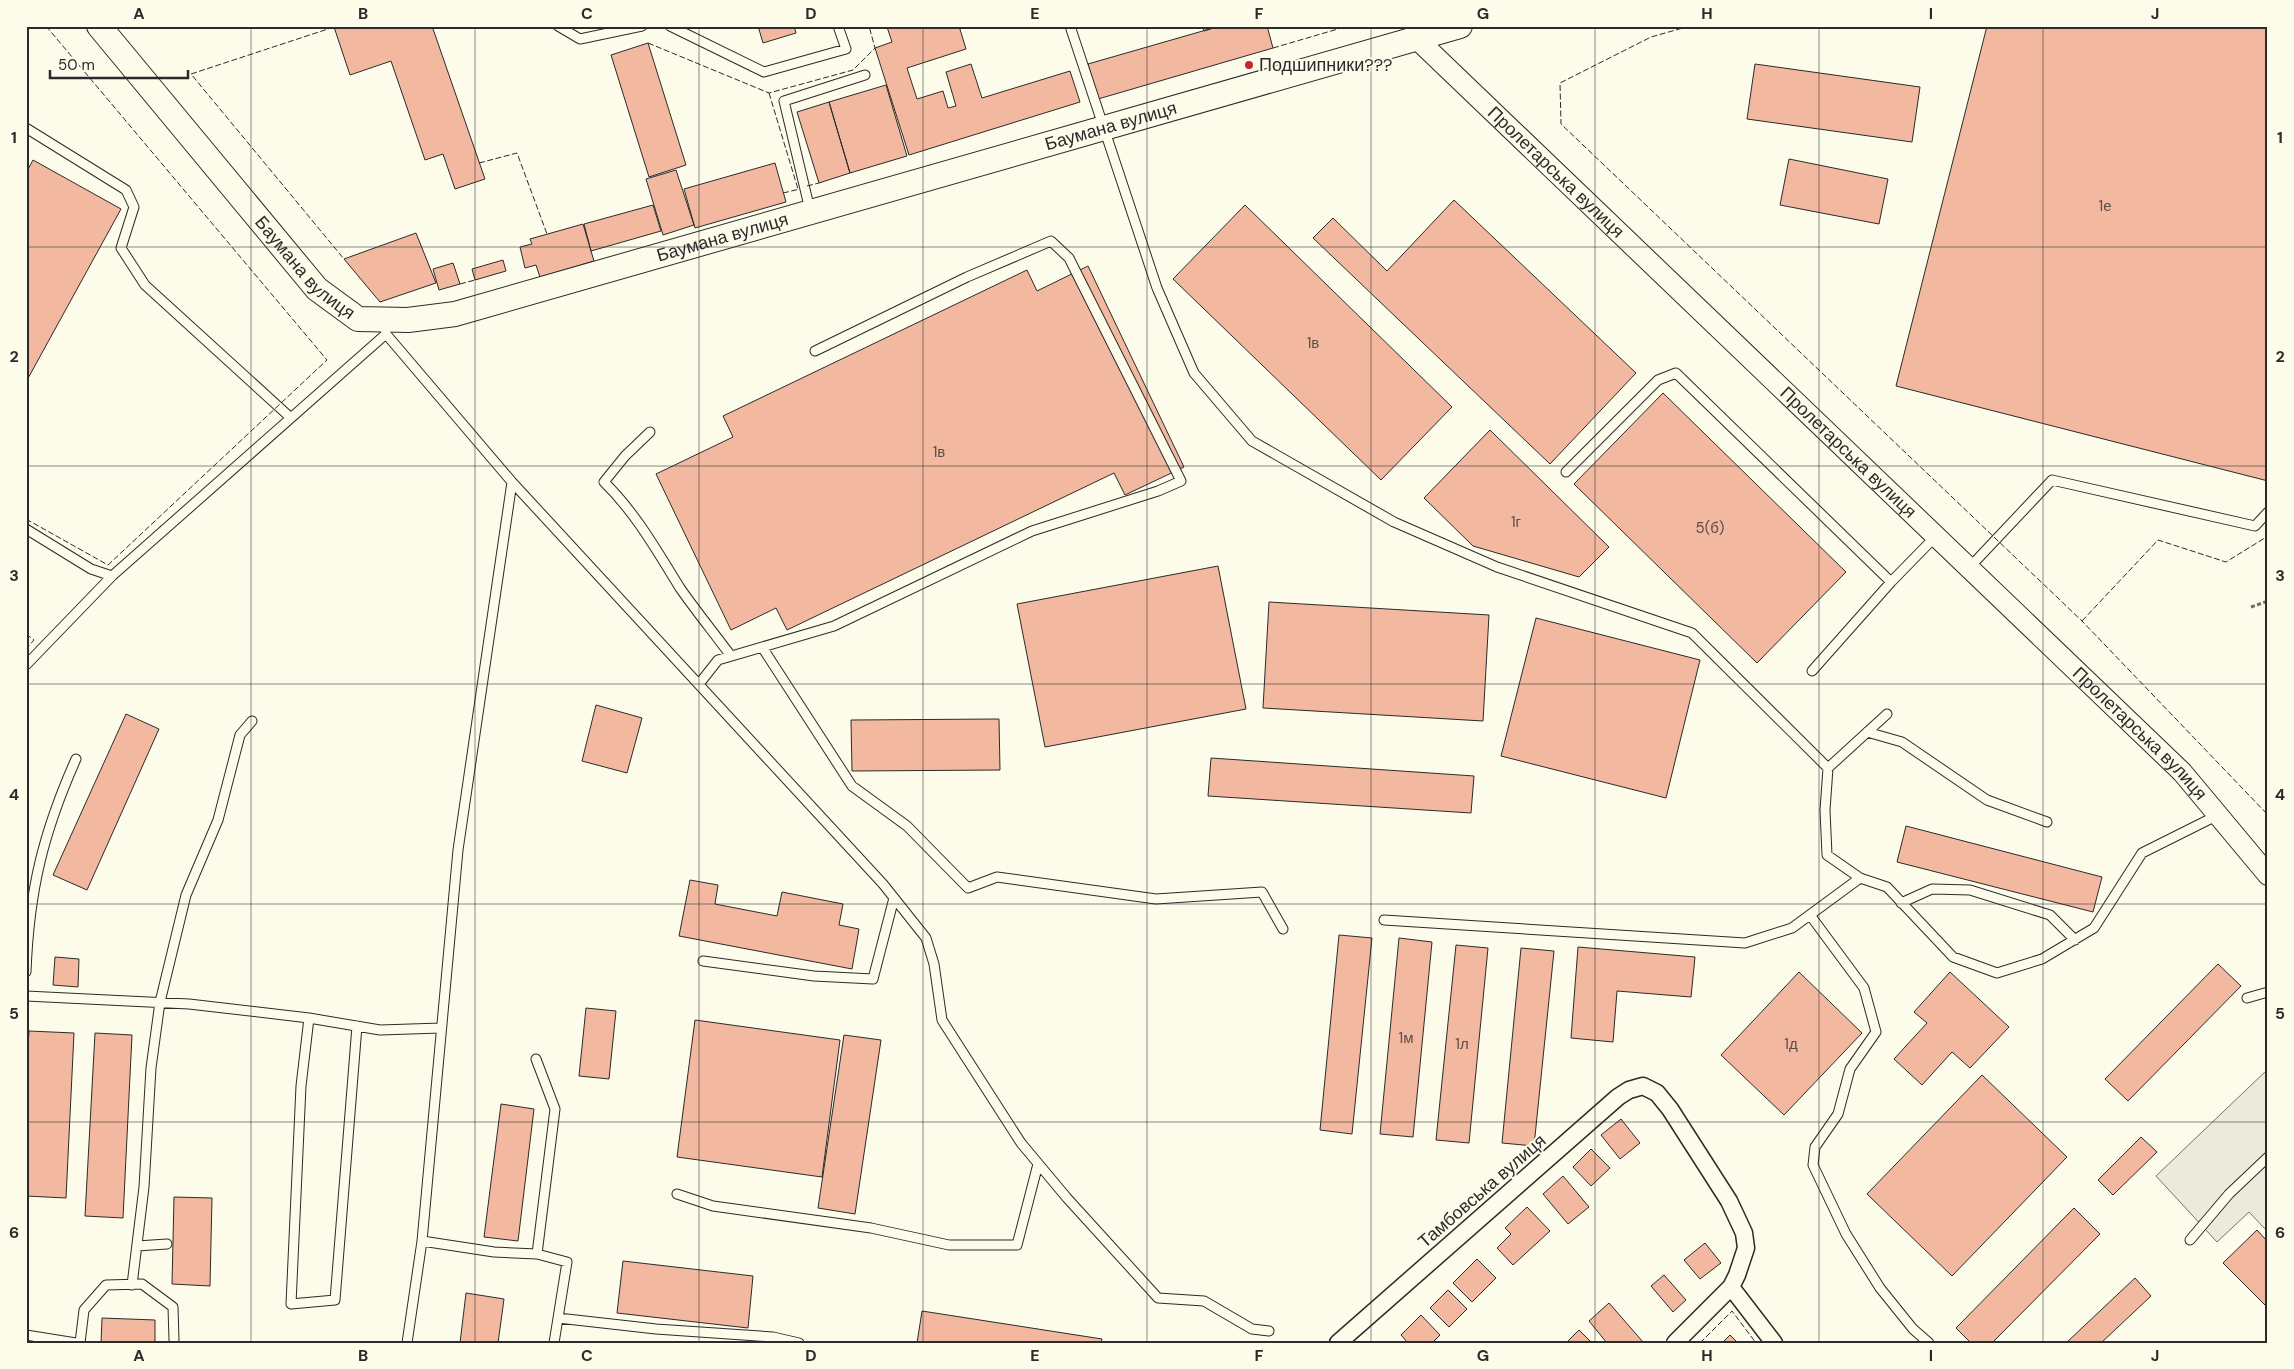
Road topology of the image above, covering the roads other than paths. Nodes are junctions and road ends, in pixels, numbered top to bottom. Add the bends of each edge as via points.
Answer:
1 (99, 26) edge
2 (558, 26) edge
3 (642, 26) edge
4 (670, 26) edge
5 (838, 26) edge
6 (1070, 26) edge
7 (1460, 26) edge
8 (1418, 40) junction
9 (866, 74) dead end
10 (26, 128) edge
11 (1104, 129) junction
12 (810, 213) junction
13 (385, 327) junction
14 (815, 351) dead end
15 (291, 418) junction
16 (650, 432) dead end
17 (1566, 472) dead end
18 (512, 482) junction
19 (2268, 512) edge
20 (26, 530) edge
21 (1936, 536) junction
22 (1969, 568) junction
23 (112, 576) junction
24 (1891, 582) junction
25 (762, 647) junction
26 (731, 656) junction
27 (26, 665) edge
28 (1812, 671) dead end
29 (699, 684) junction
30 (1886, 714) dead end
31 (252, 721) dead end
32 (1867, 732) junction
33 (76, 759) dead end
34 (1828, 768) junction
35 (2218, 815) junction
36 (2047, 822) dead end
37 (2268, 875) edge
38 (1860, 878) junction
39 (894, 898) junction
40 (1901, 903) junction
41 (1810, 915) junction
42 (1384, 920) dead end
43 (1284, 929) dead end
44 (2075, 940) junction
45 (703, 962) dead end
46 (26, 972) edge
47 (2268, 992) edge
48 (26, 996) edge
49 (2247, 998) dead end
50 (160, 1002) junction
51 (309, 1018) junction
52 (357, 1026) junction
53 (442, 1028) junction
54 (536, 1059) dead end
55 (2268, 1157) edge
56 (1038, 1164) junction
57 (677, 1194) dead end
58 (2190, 1240) dead end
59 (422, 1241) junction
60 (167, 1244) dead end
61 (137, 1246) junction
62 (537, 1254) junction
63 (132, 1284) junction
64 (1731, 1287) junction
65 (558, 1318) junction
66 (1269, 1331) dead end
67 (26, 1335) edge
68 (174, 1340) dead end
69 (78, 1343) edge
70 (407, 1343) edge
71 (554, 1343) edge
72 (799, 1343) edge
73 (1338, 1343) edge
74 (1675, 1343) edge
75 (1774, 1343) edge
76 (1929, 1343) edge

1 - 13 main road, Баумана вулиця via 317,289 358,319
2 - 3 lane via 580,39
4 - 5 lane via 764,72 846,49
6 - 11 lane
7 - 8 main road, Баумана вулиця
8 - 11 main road, Баумана вулиця
8 - 21 street, Пролетарська вулиця
9 - 12 lane via 784,101
10 - 15 lane via 126,190 134,207 121,248 145,285
11 - 12 main road, Баумана вулиця
11 - 34 lane via 1158,288 1194,373 1252,441 1394,522 1497,567 1692,633
12 - 13 main road, Баумана вулиця via 455,314 408,320
13 - 15 lane
13 - 18 lane
14 - 25 lane via 967,277 1051,241 1069,258 1181,481 1032,530 834,626
15 - 23 lane
16 - 26 lane via 604,482 650,538 681,589
17 - 24 lane via 1658,380 1676,373
18 - 29 lane
18 - 53 lane via 458,850
19 - 22 lane via 2254,526 2052,480
20 - 23 lane via 91,569
21 - 22 street, Пролетарська вулиця
21 - 24 lane
22 - 35 street, Пролетарська вулиця via 2182,772
23 - 27 lane
24 - 28 lane
25 - 26 lane
25 - 43 lane via 852,786 907,826 968,888 997,876 1156,899 1262,892
26 - 29 lane via 718,660
29 - 39 lane
30 - 32 lane
31 - 50 lane via 240,735 218,820 186,896
32 - 34 lane
32 - 36 lane via 1902,742 1987,800
33 - 46 lane via 56,803 39,862 30,902
34 - 38 lane via 1825,810 1827,855
35 - 37 street, Пролетарська вулиця
35 - 44 lane via 2142,854 2094,928
38 - 40 lane via 1886,887
38 - 41 lane
39 - 45 lane via 873,979 814,976
39 - 56 lane via 926,938 934,964 942,1020
40 - 44 lane via 1932,889 1970,890 2050,915
40 - 44 lane via 1953,957 1997,973 2042,959
41 - 42 lane via 1792,928 1745,943
41 - 76 lane via 1864,988 1876,1032 1850,1068 1838,1114 1814,1147 1813,1165 1846,1234 1880,1288 1913,1329
47 - 49 lane
48 - 50 lane
50 - 51 lane
50 - 61 lane via 151,1068
51 - 52 lane
51 - 52 lane via 301,1086 291,1304 335,1300
52 - 53 lane via 380,1030
53 - 59 lane
54 - 62 lane via 555,1109
55 - 58 lane via 2229,1194
56 - 57 lane via 1017,1244 949,1245 872,1228 713,1206
56 - 66 lane via 1158,1298 1204,1301 1252,1329
59 - 62 lane via 494,1252
59 - 70 lane
60 - 61 lane
61 - 63 lane
62 - 65 lane via 568,1262
63 - 68 lane via 142,1284 173,1307
63 - 69 lane via 106,1285 84,1310
64 - 73 street, Тамбовська вулиця via 1746,1248 1744,1233 1729,1201 1670,1108 1657,1093 1643,1086 1618,1097
64 - 74 street
64 - 75 street
65 - 71 lane
65 - 72 lane via 772,1337
67 - 69 lane

